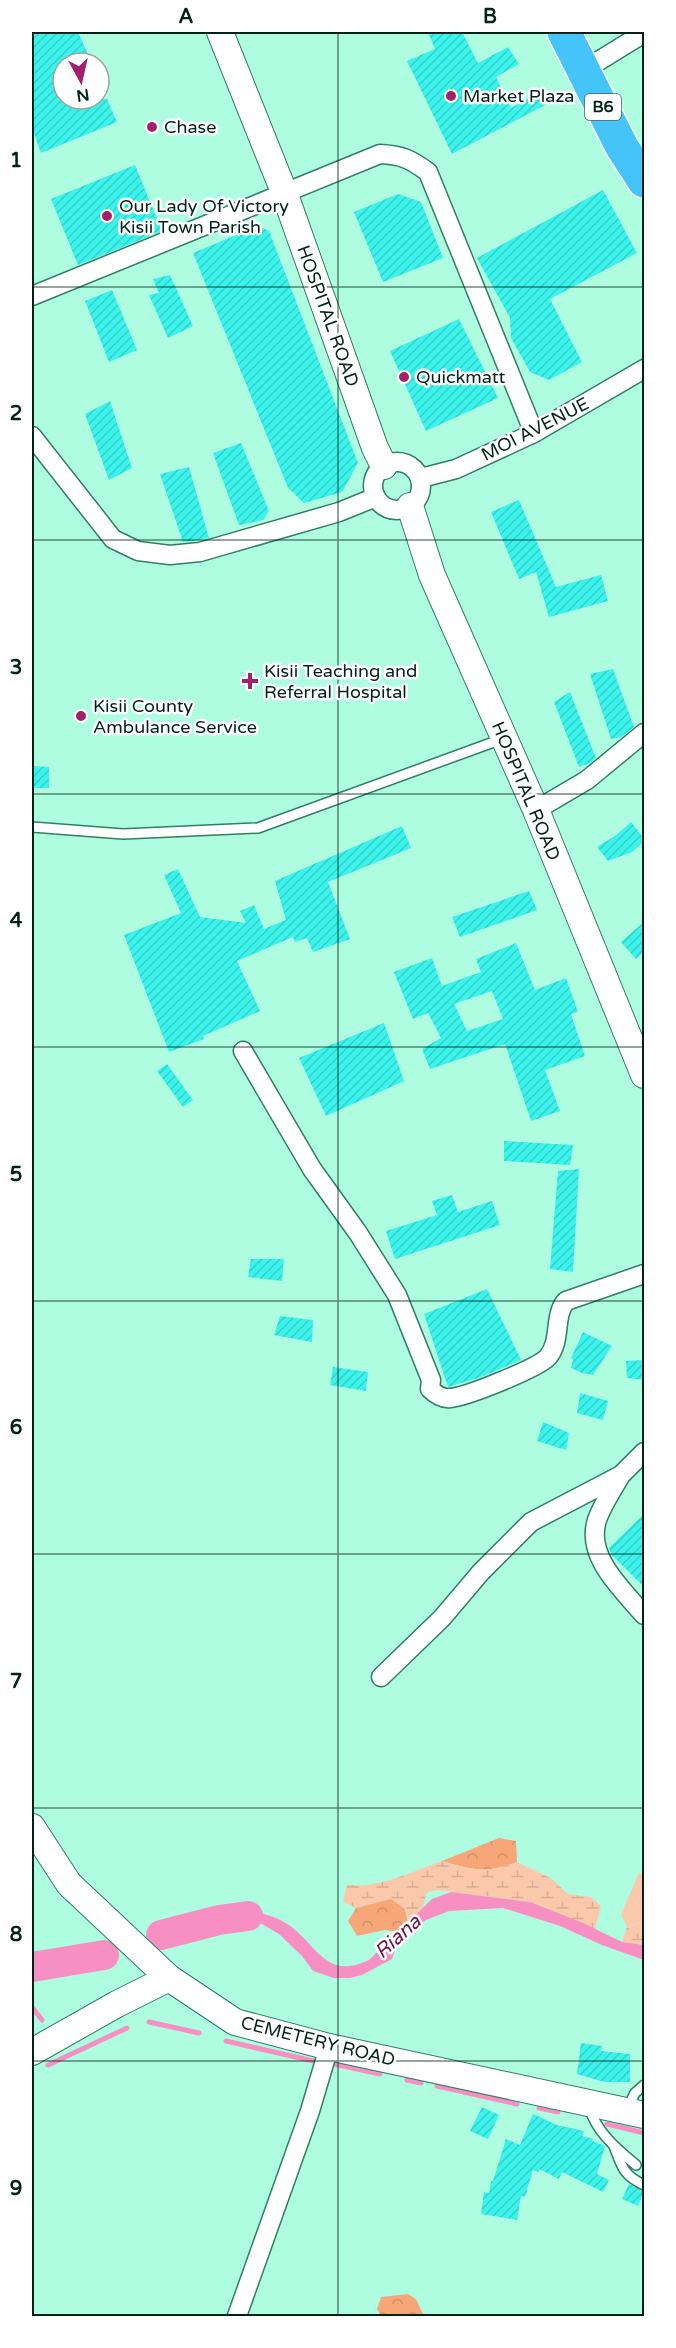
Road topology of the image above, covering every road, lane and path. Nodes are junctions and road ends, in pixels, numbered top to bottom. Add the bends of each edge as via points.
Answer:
1 (220, 32) edge
2 (564, 32) edge
3 (645, 33) edge
4 (584, 70) junction
5 (645, 181) edge
6 (284, 192) junction
7 (32, 296) edge
8 (645, 369) edge
9 (534, 433) junction
10 (32, 435) edge
11 (384, 466) junction
12 (421, 478) junction
13 (376, 497) junction
14 (410, 506) junction
15 (645, 733) edge
16 (504, 738) junction
17 (536, 810) junction
18 (32, 827) edge
19 (243, 1051) dead end
20 (645, 1075) edge
21 (645, 1274) edge
22 (645, 1452) edge
23 (621, 1475) junction
24 (645, 1615) edge
25 (381, 1677) dead end
26 (32, 1827) edge
27 (169, 1978) junction
28 (329, 2047) junction
29 (32, 2052) edge
30 (645, 2085) edge
31 (588, 2102) junction
32 (635, 2113) edge
33 (613, 2144) junction
34 (636, 2165) dead end
35 (645, 2185) edge
36 (237, 2316) edge

1 - 6 street, HOSPITAL ROAD
2 - 4 highway, B6
3 - 4 street
4 - 5 highway, B6 via 622,147
6 - 7 street
6 - 9 street via 380,154 400,155 428,172
6 - 11 street, HOSPITAL ROAD
8 - 9 street, MOI AVENUE
9 - 12 street, MOI AVENUE via 456,469
10 - 13 street via 113,539 138,551 170,555 200,552 339,512
11 - 12 street via 404,462
11 - 13 street via 373,481
12 - 14 street via 420,494
13 - 14 street via 394,510
14 - 16 street, HOSPITAL ROAD via 432,575
15 - 17 street via 587,780
16 - 17 street, HOSPITAL ROAD
16 - 18 lane via 258,828 123,834
17 - 20 street, HOSPITAL ROAD
19 - 21 street via 312,1169 397,1295 431,1380 430,1389 436,1394 449,1399 524,1373 547,1359 555,1346 560,1308 566,1301
22 - 23 street
23 - 24 street via 596,1521 596,1541 603,1567
23 - 25 street via 531,1522
26 - 27 street, CEMETERY ROAD via 69,1884
27 - 28 street, CEMETERY ROAD via 235,2022
27 - 29 street
28 - 31 street, CEMETERY ROAD
28 - 36 street
30 - 32 lane via 635,2092
31 - 32 street, CEMETERY ROAD
31 - 33 lane via 594,2123
33 - 34 lane
33 - 35 lane via 624,2172

